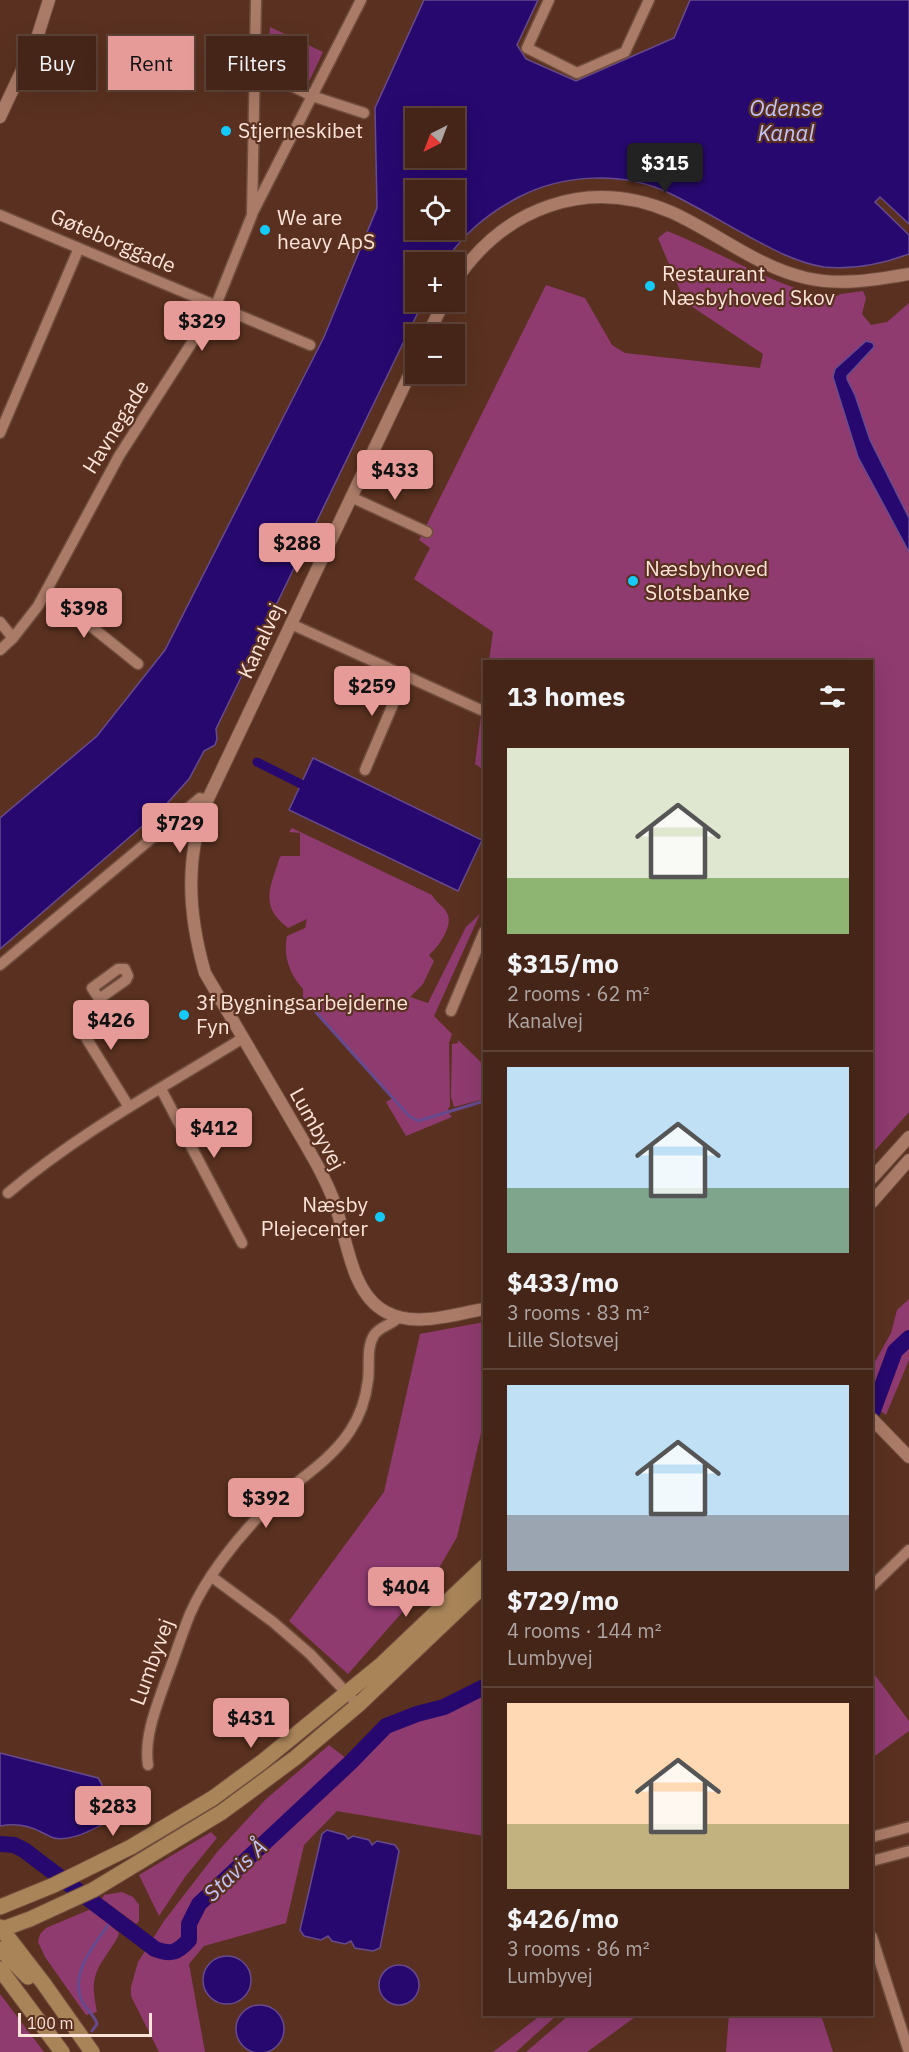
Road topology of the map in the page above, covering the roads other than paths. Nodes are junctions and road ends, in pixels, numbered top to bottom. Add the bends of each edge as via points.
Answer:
1 (49, 0) edge
2 (256, 0) edge
3 (361, 0) edge
4 (549, 0) edge
5 (649, 0) edge
6 (254, 36) edge
7 (253, 90) edge
8 (300, 90) edge
9 (312, 96) junction
10 (364, 113) dead end
11 (0, 117) edge
12 (252, 214) junction
13 (0, 215) edge
14 (80, 248) junction
15 (465, 268) edge
16 (909, 273) edge
17 (216, 305) junction
18 (310, 345) dead end
19 (405, 384) edge
20 (0, 433) edge
21 (351, 497) junction
22 (427, 532) dead end
23 (47, 591) junction
24 (0, 622) edge
25 (291, 624) junction
26 (13, 638) junction
27 (0, 650) edge
28 (138, 664) dead end
29 (405, 676) junction
30 (481, 710) dead end
31 (364, 770) dead end
32 (207, 801) junction
33 (173, 821) junction
34 (197, 833) junction
35 (483, 935) edge
36 (0, 965) edge
37 (99, 999) dead end
38 (451, 1011) dead end
39 (243, 1038) junction
40 (161, 1089) junction
41 (129, 1107) junction
42 (909, 1137) edge
43 (909, 1160) edge
44 (873, 1177) edge
45 (8, 1193) dead end
46 (873, 1201) edge
47 (242, 1243) dead end
48 (483, 1309) edge
49 (399, 1317) junction
50 (873, 1420) edge
51 (909, 1457) edge
52 (909, 1550) edge
53 (483, 1568) edge
54 (212, 1577) junction
55 (873, 1585) edge
56 (483, 1586) edge
57 (348, 1692) junction
58 (358, 1705) junction
59 (148, 1765) dead end
60 (909, 1827) edge
61 (873, 1837) edge
62 (909, 1851) edge
63 (873, 1861) edge
64 (82, 1883) junction
65 (64, 1892) junction
66 (0, 1907) edge
67 (2, 1927) edge
68 (873, 1940) edge
69 (0, 1948) edge
70 (0, 1968) edge
71 (82, 2037) junction
72 (62, 2052) edge
73 (92, 2052) edge
74 (909, 2052) edge

1 - 11 street via 37,38
2 - 6 street, Havnegade
3 - 9 street
4 - 5 street via 527,48 577,73 625,52
7 - 12 street, Havnegade
8 - 9 street
9 - 10 street
9 - 12 street
12 - 17 street, Havnegade
13 - 14 street, Gøteborggade
14 - 17 street, Gøteborggade
14 - 20 street
15 - 16 street via 489,241 525,216 564,201 604,197 626,198 672,213 770,265 806,278 856,282
17 - 18 street, Gøteborggade
17 - 23 street, Havnegade via 119,456
19 - 21 street, Kanalvej
21 - 22 street
21 - 25 street, Kanalvej
23 - 26 street, Havnegade
23 - 28 street
24 - 26 street
25 - 29 street
25 - 32 street, Kanalvej
26 - 27 street, Havnegade
29 - 30 street
29 - 31 street
32 - 33 street via 200,798
32 - 34 street, Lumbyvej
33 - 34 street
33 - 36 street
34 - 39 street, Lumbyvej via 192,881 196,941 206,973
35 - 38 street
37 - 41 street via 101,1009 80,1028
39 - 40 street
39 - 49 street, Lumbyvej via 319,1167 365,1294 387,1313
40 - 41 street
40 - 47 street
41 - 45 street
42 - 44 street
43 - 46 street
48 - 49 street via 421,1320
49 - 54 street, Lumbyvej via 383,1326 370,1345 365,1398 351,1430 326,1460 262,1512 232,1546
50 - 51 street
52 - 55 street
53 - 57 main road
54 - 57 street via 273,1622
54 - 59 street, Lumbyvej via 191,1612 153,1717
56 - 58 main road
57 - 58 street
57 - 64 main road via 213,1798
58 - 64 main road via 222,1812
60 - 61 street
62 - 63 street
64 - 65 main road
64 - 65 main road
65 - 66 main road
65 - 67 main road
67 - 71 main road
68 - 74 street
69 - 71 main road
70 - 72 main road
71 - 73 main road

